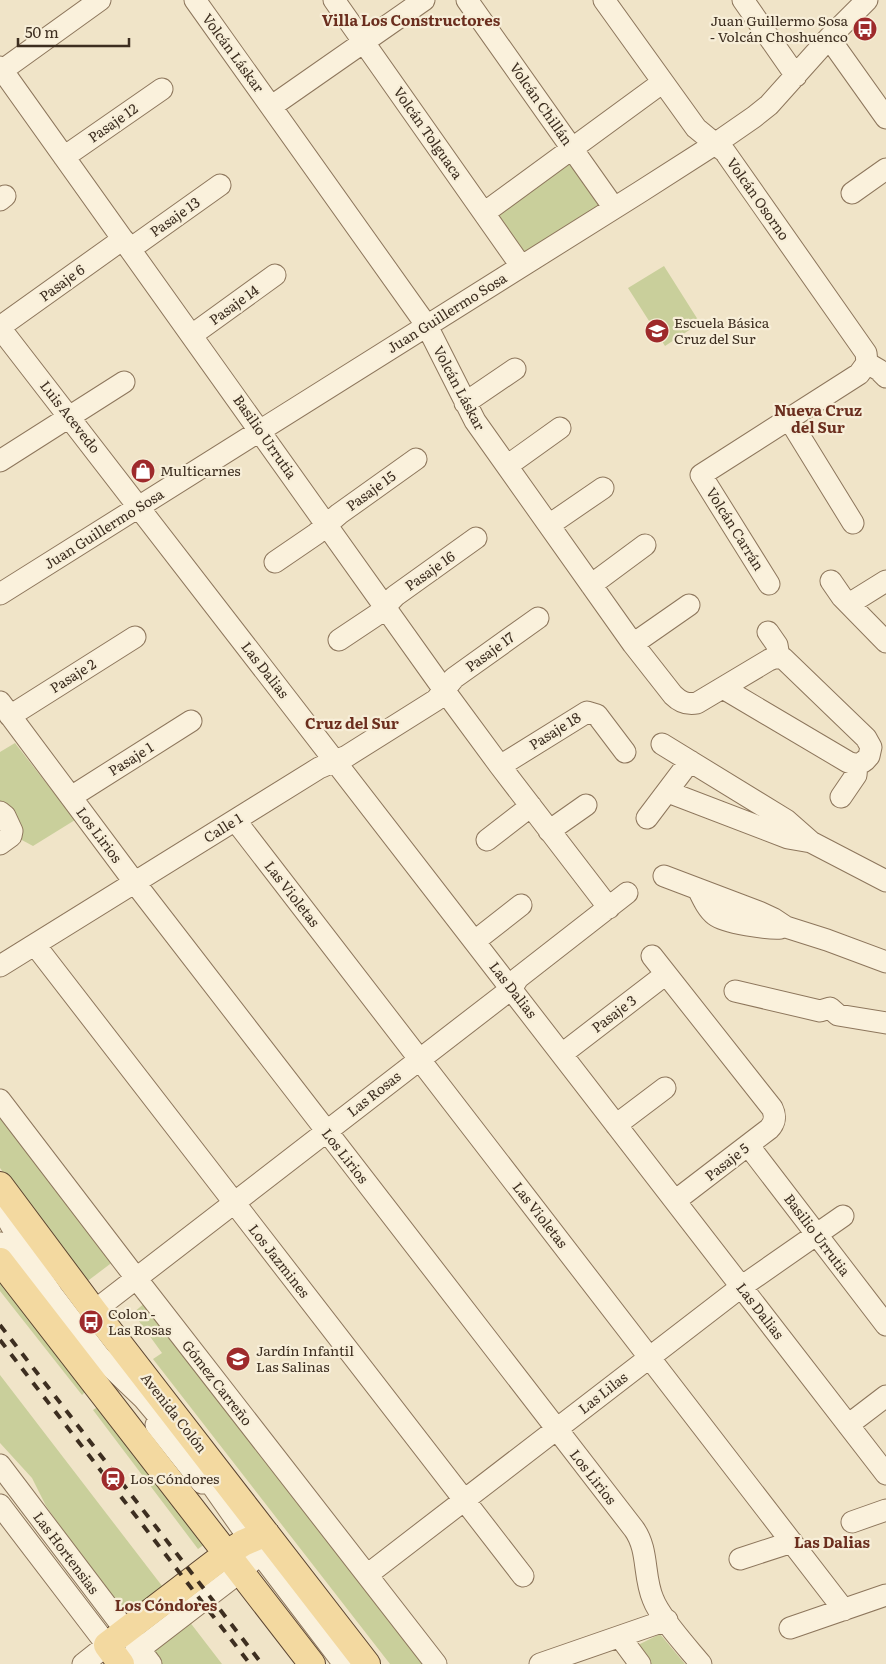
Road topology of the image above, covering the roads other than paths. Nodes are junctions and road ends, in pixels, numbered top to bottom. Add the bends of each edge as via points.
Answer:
1 (100, 0) edge
2 (195, 0) edge
3 (334, 0) edge
4 (424, 0) edge
5 (467, 0) edge
6 (604, 0) edge
7 (743, 0) edge
8 (867, 0) edge
9 (830, 38) junction
10 (364, 42) junction
11 (1, 70) edge
12 (796, 76) junction
13 (663, 82) junction
14 (162, 89) dead end
15 (272, 106) junction
16 (886, 118) edge
17 (715, 144) junction
18 (572, 148) junction
19 (64, 157) junction
20 (886, 169) edge
21 (220, 185) dead end
22 (852, 193) dead end
23 (614, 208) junction
24 (484, 213) junction
25 (127, 244) junction
26 (521, 266) junction
27 (275, 275) dead end
28 (426, 326) junction
29 (0, 328) edge
30 (192, 335) junction
31 (867, 363) junction
32 (515, 369) dead end
33 (886, 377) edge
34 (124, 382) dead end
35 (465, 404) junction
36 (69, 417) junction
37 (789, 419) junction
38 (560, 428) dead end
39 (260, 431) junction
40 (416, 459) dead end
41 (0, 461) edge
42 (507, 466) junction
43 (603, 488) dead end
44 (139, 507) junction
45 (853, 523) dead end
46 (327, 525) junction
47 (549, 525) junction
48 (476, 538) dead end
49 (645, 545) dead end
50 (275, 562) dead end
51 (831, 581) dead end
52 (886, 581) edge
53 (769, 584) dead end
54 (591, 585) junction
55 (0, 594) edge
56 (849, 604) junction
57 (690, 605) dead end
58 (385, 606) junction
59 (538, 618) dead end
60 (768, 632) dead end
61 (136, 636) dead end
62 (339, 640) dead end
63 (886, 642) edge
64 (633, 644) junction
65 (779, 657) junction
66 (724, 688) junction
67 (444, 690) junction
68 (5, 709) edge
69 (191, 721) dead end
70 (878, 742) edge
71 (662, 744) dead end
72 (625, 752) dead end
73 (336, 761) junction
74 (690, 761) junction
75 (857, 764) junction
76 (500, 766) junction
77 (668, 792) junction
78 (71, 797) junction
79 (841, 797) dead end
80 (586, 804) dead end
81 (531, 806) junction
82 (4, 816) edge
83 (647, 818) dead end
84 (235, 820) junction
85 (549, 831) junction
86 (487, 840) dead end
87 (811, 842) junction
88 (0, 844) edge
89 (664, 876) dead end
90 (886, 881) edge
91 (135, 883) junction
92 (627, 893) dead end
93 (521, 905) dead end
94 (609, 908) junction
95 (474, 941) junction
96 (35, 945) junction
97 (652, 956) dead end
98 (886, 962) edge
99 (0, 966) edge
100 (666, 974) junction
101 (511, 989) junction
102 (735, 992) dead end
103 (886, 1022) edge
104 (562, 1054) junction
105 (420, 1059) junction
106 (664, 1088) dead end
107 (0, 1100) edge
108 (616, 1125) junction
109 (326, 1131) junction
110 (748, 1145) junction
111 (0, 1185) edge
112 (676, 1201) junction
113 (234, 1202) junction
114 (0, 1206) edge
115 (843, 1216) dead end
116 (816, 1235) junction
117 (0, 1243) edge
118 (0, 1261) edge
119 (136, 1278) junction
120 (741, 1287) junction
121 (94, 1311) junction
122 (886, 1325) edge
123 (650, 1357) junction
124 (886, 1396) edge
125 (848, 1425) junction
126 (556, 1430) junction
127 (0, 1465) edge
128 (886, 1474) edge
129 (464, 1500) junction
130 (0, 1505) edge
131 (886, 1510) edge
132 (852, 1522) dead end
133 (792, 1542) junction
134 (246, 1549) junction
135 (740, 1560) dead end
136 (367, 1575) junction
137 (523, 1576) dead end
138 (886, 1595) edge
139 (844, 1610) junction
140 (667, 1620) junction
141 (790, 1628) dead end
142 (620, 1637) junction
143 (126, 1655) edge
144 (83, 1664) edge
145 (312, 1664) edge
146 (344, 1664) edge
147 (368, 1664) edge
148 (436, 1664) edge
149 (540, 1664) edge
150 (640, 1664) edge
151 (701, 1664) edge

1 - 11 street
2 - 15 street, Volcán Láskar
3 - 10 street, Volcán Tolguaca
4 - 10 street
5 - 18 street, Volcán Chillán
6 - 13 street, Volcán Osorno
7 - 12 street
8 - 9 street, Juan Guillermo Sosa
9 - 12 street, Juan Guillermo Sosa
9 - 16 street
10 - 15 street
10 - 24 street, Volcán Tolguaca
11 - 19 street, Basilio Urrutia
12 - 17 street, Juan Guillermo Sosa via 761,111
13 - 17 street, Volcán Osorno via 696,128
13 - 18 street
14 - 19 street, Pasaje 12
15 - 28 street, Volcán Láskar
17 - 23 street, Juan Guillermo Sosa
17 - 31 street, Volcán Osorno via 725,152 864,349
18 - 23 street, Volcán Chillán
18 - 24 street
19 - 25 street, Basilio Urrutia
20 - 22 street
21 - 25 street, Pasaje 13
23 - 26 street, Juan Guillermo Sosa
24 - 26 street, Volcán Tolguaca
25 - 29 street, Pasaje 6
25 - 30 street, Basilio Urrutia
26 - 28 street, Juan Guillermo Sosa
27 - 30 street, Pasaje 14
28 - 35 street, Volcán Láskar
28 - 39 street, Juan Guillermo Sosa
29 - 36 street, Luis Acevedo
30 - 39 street, Basilio Urrutia
31 - 33 street
31 - 37 street via 859,374
32 - 35 street
34 - 36 street
35 - 42 street, Volcán Láskar
36 - 41 street
36 - 44 street, Luis Acevedo
37 - 45 street
37 - 53 street, Volcán Carrán via 701,475
38 - 42 street
39 - 44 street, Juan Guillermo Sosa
39 - 46 street, Basilio Urrutia
40 - 46 street, Pasaje 15
42 - 47 street, Volcán Láskar
43 - 47 street
44 - 55 street, Juan Guillermo Sosa
44 - 73 street, Las Dalias
46 - 50 street, Pasaje 15
46 - 58 street, Basilio Urrutia
47 - 54 street, Volcán Láskar
48 - 58 street, Pasaje 16
49 - 54 street
51 - 56 street
52 - 56 street
54 - 64 street, Volcán Láskar
56 - 63 street
57 - 64 street
58 - 62 street, Pasaje 16
58 - 67 street, Basilio Urrutia
59 - 67 street, Pasaje 17 via 454,678
60 - 65 street via 777,645
61 - 68 street, Pasaje 2
64 - 66 street, Volcán Láskar via 677,699 697,703
65 - 66 street, Volcán Láskar
65 - 70 street via 787,661 866,738
66 - 75 street via 848,762
67 - 73 street, Calle 1 via 436,700
67 - 76 street, Basilio Urrutia
68 - 78 street, Los Lirios
69 - 78 street, Pasaje 1
70 - 75 street via 870,756
71 - 74 street
72 - 76 street, Pasaje 18 via 597,715 587,712
73 - 84 street, Calle 1 via 319,768
73 - 95 street, Las Dalias
74 - 77 street
74 - 87 street via 786,820
75 - 79 street via 856,775
76 - 81 street, Basilio Urrutia
77 - 83 street
77 - 87 street via 788,838
78 - 91 street, Los Lirios
80 - 85 street
81 - 85 street, Basilio Urrutia
81 - 86 street
82 - 88 street via 12,834
84 - 91 street, Calle 1
84 - 105 street, Las Violetas
85 - 94 street, Basilio Urrutia
87 - 90 street
89 - 98 street via 698,888 711,911 719,918 762,927 786,927
91 - 96 street, Calle 1
91 - 109 street, Los Lirios
92 - 94 street, Las Rosas
93 - 95 street
94 - 101 street, Las Rosas via 518,978
95 - 101 street, Las Dalias
96 - 99 street, Calle 1
96 - 113 street, Los Jazmines
97 - 100 street
100 - 104 street, Pasaje 3
100 - 110 street, Pasaje 5 via 772,1108 774,1119 769,1129
101 - 104 street, Las Dalias
101 - 105 street, Las Rosas
102 - 103 street
104 - 108 street, Las Dalias
105 - 109 street, Las Rosas
105 - 123 street, Las Violetas
106 - 108 street
107 - 119 street, Gómez Carreño
108 - 112 street, Las Dalias
109 - 113 street, Las Rosas
109 - 126 street, Los Lirios
110 - 112 street, Pasaje 5
110 - 116 street, Basilio Urrutia
111 - 121 main road, Avenida Colón
112 - 120 street, Las Dalias
113 - 119 street, Las Rosas
113 - 129 street, Los Jazmines
114 - 134 street via 39,1275 100,1357 144,1399 203,1472
115 - 116 street, Las Lilas
116 - 120 street, Las Lilas
116 - 122 street, Basilio Urrutia
117 - 134 street via 92,1361 139,1406 186,1461
118 - 134 main road, Avenida Colón
119 - 121 street, Las Rosas
119 - 136 street, Gómez Carreño
120 - 123 street, Las Lilas
120 - 125 street, Las Dalias
121 - 134 main road, Avenida Colón
123 - 126 street, Las Lilas
123 - 133 street, Las Violetas
124 - 125 street
125 - 128 street, Las Dalias
126 - 129 street, Las Lilas
126 - 140 street, Los Lirios via 638,1535 644,1548 653,1600
127 - 143 street, Las Hortensias
129 - 136 street, Las Lilas
129 - 137 street, Los Jazmines
130 - 143 street, Las Hortensias
131 - 132 street
133 - 135 street
133 - 139 street, Las Violetas
134 - 143 main road
134 - 145 main road, Avenida Colón
134 - 146 street
134 - 147 main road, Avenida Colón
136 - 148 street, Gómez Carreño
138 - 139 street
139 - 141 street
140 - 142 street
140 - 151 street, Los Lirios
142 - 149 street
142 - 150 street
143 - 144 street

